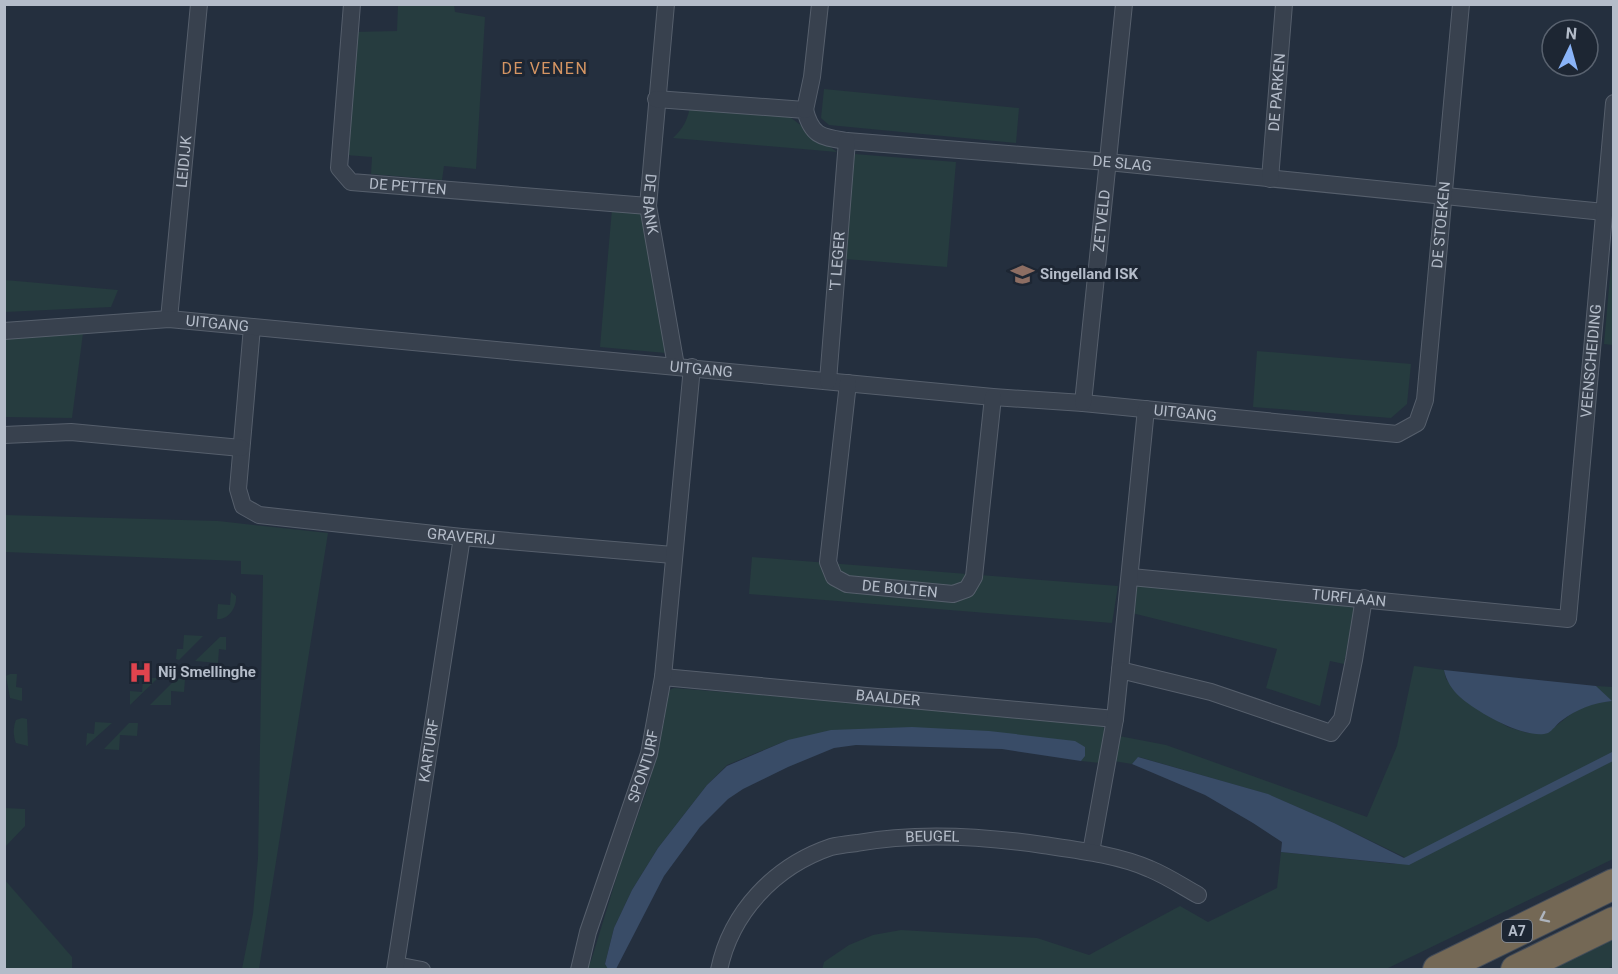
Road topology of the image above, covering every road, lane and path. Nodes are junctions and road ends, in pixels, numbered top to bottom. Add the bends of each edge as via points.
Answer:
1 (199, 4) edge
2 (352, 4) edge
3 (666, 4) edge
4 (820, 4) edge
5 (1124, 4) edge
6 (1284, 4) edge
7 (1461, 4) edge
8 (656, 99) junction
9 (1614, 103) edge
10 (805, 110) junction
11 (847, 141) junction
12 (1108, 162) junction
13 (1270, 178) junction
14 (1443, 196) junction
15 (648, 206) junction
16 (1604, 212) junction
17 (169, 319) junction
18 (252, 327) junction
19 (4, 331) edge
20 (684, 366) junction
21 (828, 381) junction
22 (848, 383) junction
23 (993, 397) junction
24 (1083, 403) junction
25 (1146, 409) junction
26 (1397, 434) joint
27 (4, 435) edge
28 (241, 448) junction
29 (462, 537) junction
30 (673, 555) junction
31 (1131, 577) junction
32 (1364, 598) junction
33 (1568, 619) joint
34 (1120, 670) junction
35 (663, 677) junction
36 (1115, 719) junction
37 (1091, 852) junction
38 (1614, 884) edge
39 (1198, 895) dead end
40 (1614, 922) edge
41 (396, 967) edge
42 (422, 969) edge
43 (579, 969) edge
44 (719, 969) edge
45 (1438, 969) edge
46 (1516, 969) edge

1 - 17 street, LEIDIJK
2 - 15 street, DE PETTEN via 339,168 351,182
3 - 8 street, DE BANK
4 - 10 street
5 - 12 street, ZETVELD
6 - 13 street, DE PARKEN
7 - 14 street, DE STOEKEN
8 - 10 street
8 - 15 street, DE BANK
9 - 16 street, VEENSCHEIDING
10 - 11 street, DE SLAG via 818,135
11 - 12 street, DE SLAG
11 - 21 street, 'T LEGER
12 - 13 street, DE SLAG
12 - 24 street, ZETVELD
13 - 14 street, DE SLAG
14 - 16 street, DE SLAG
14 - 26 street, DE STOEKEN via 1425,400 1417,423
15 - 20 street, DE BANK
16 - 33 street, VEENSCHEIDING
17 - 18 street, UITGANG
17 - 19 street, UITGANG
18 - 20 street, UITGANG
18 - 28 street, GRAVERIJ
20 - 21 street, UITGANG
20 - 30 street
21 - 22 street, UITGANG
22 - 23 street, UITGANG
22 - 23 street, DE BOLTEN via 828,562 834,577 847,584 953,594 967,589 974,577
23 - 24 street, UITGANG
24 - 25 street, UITGANG
25 - 26 street, UITGANG
25 - 31 street
27 - 28 street via 71,432
28 - 29 street, GRAVERIJ via 238,489 243,506 260,515
29 - 30 street, GRAVERIJ
29 - 41 street, KARTURF
30 - 35 street, SPONTURF
31 - 32 street, TURFLAAN
31 - 34 street
32 - 33 street, TURFLAAN
32 - 34 street via 1341,719 1331,733 1211,692
34 - 36 street
35 - 36 street, BAALDER
35 - 43 street, SPONTURF via 649,754
36 - 37 street
37 - 39 street, BEUGEL via 1149,868
37 - 44 street, BEUGEL via 992,837 887,837 831,847 793,865 761,890 736,923
38 -> 45 highway, A7
40 - 46 highway, A7
41 - 42 street, KARTURF

